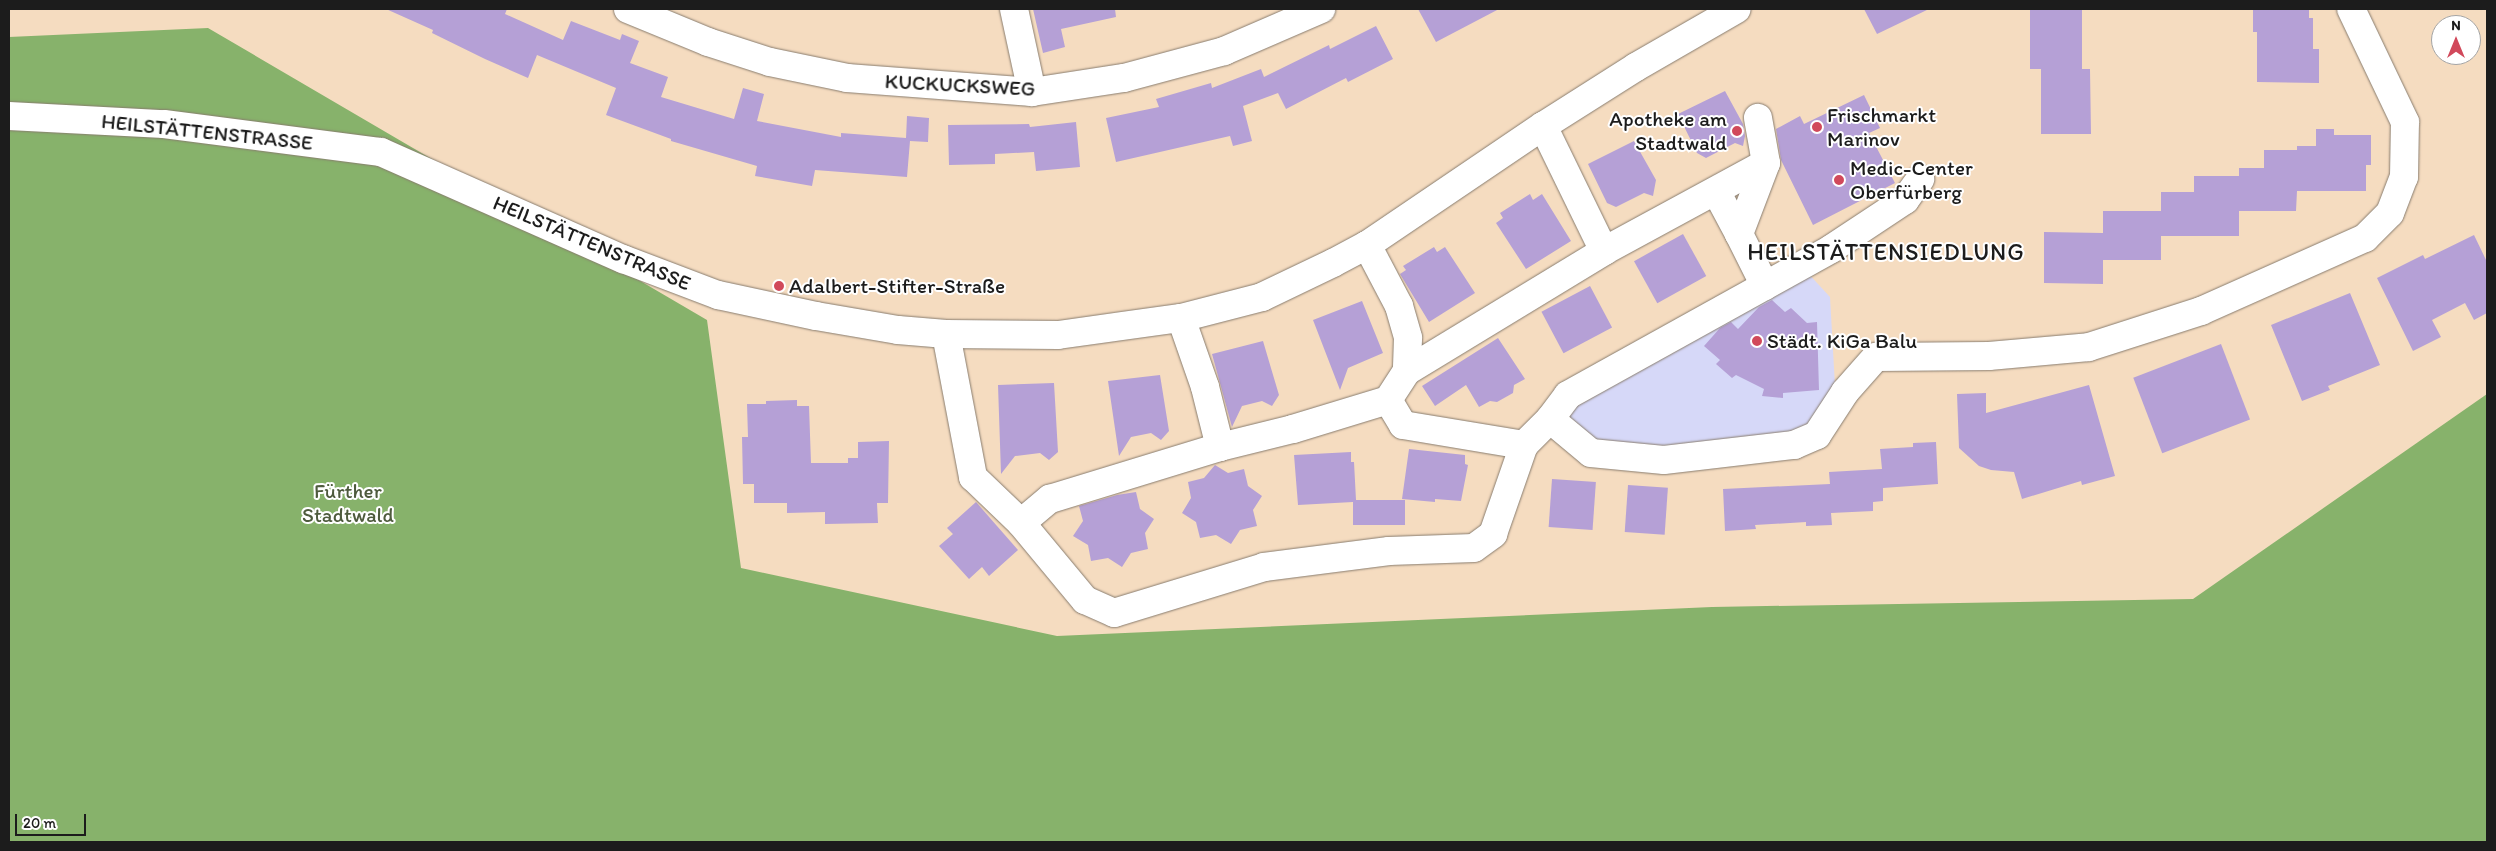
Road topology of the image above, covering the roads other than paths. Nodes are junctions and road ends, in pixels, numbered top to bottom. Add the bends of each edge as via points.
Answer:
1 (628, 9) edge
2 (1014, 9) edge
3 (1321, 9) edge
4 (1737, 9) edge
5 (2351, 9) edge
6 (1032, 92) junction
7 (9, 116) edge
8 (1758, 118) dead end
9 (1543, 126) junction
10 (1766, 164) junction
11 (1920, 178) dead end
12 (1716, 191) junction
13 (1739, 234) junction
14 (1367, 245) junction
15 (1604, 251) junction
16 (1765, 286) junction
17 (1181, 318) junction
18 (946, 334) junction
19 (1408, 371) junction
20 (1388, 400) junction
21 (1550, 419) junction
22 (1524, 445) junction
23 (1220, 447) junction
24 (1021, 523) junction

1 - 6 street, KUCKUCKSWEG via 708,42 770,62 847,78
2 - 6 street
3 - 6 street, KUCKUCKSWEG via 1224,51 1124,78
4 - 9 street, HEILSTÄTTENSTRASSE
5 - 21 street via 2405,122 2404,177 2390,213 2365,238 2201,311 2089,347 1989,356 1876,357 1845,392 1817,434 1794,445 1664,460 1600,454 1591,453
7 - 18 street, HEILSTÄTTENSTRASSE via 164,124 381,152 623,259 718,295 898,330
8 - 10 street
9 - 14 street, HEILSTÄTTENSTRASSE
9 - 15 street
10 - 12 street
10 - 13 street
11 - 16 street via 1905,200 1831,249
12 - 13 street
12 - 15 street
13 - 16 street
14 - 17 street, HEILSTÄTTENSTRASSE via 1262,297
14 - 19 street via 1399,306 1408,338
15 - 19 street
16 - 21 street via 1568,395
17 - 18 street, HEILSTÄTTENSTRASSE via 1058,335
17 - 23 street via 1205,387
18 - 24 street via 973,477
19 - 20 street
20 - 22 street via 1402,426
20 - 23 street
21 - 22 street
22 - 24 street via 1494,534 1474,548 1389,551 1264,566 1114,613 1085,600
23 - 24 street via 1050,499

